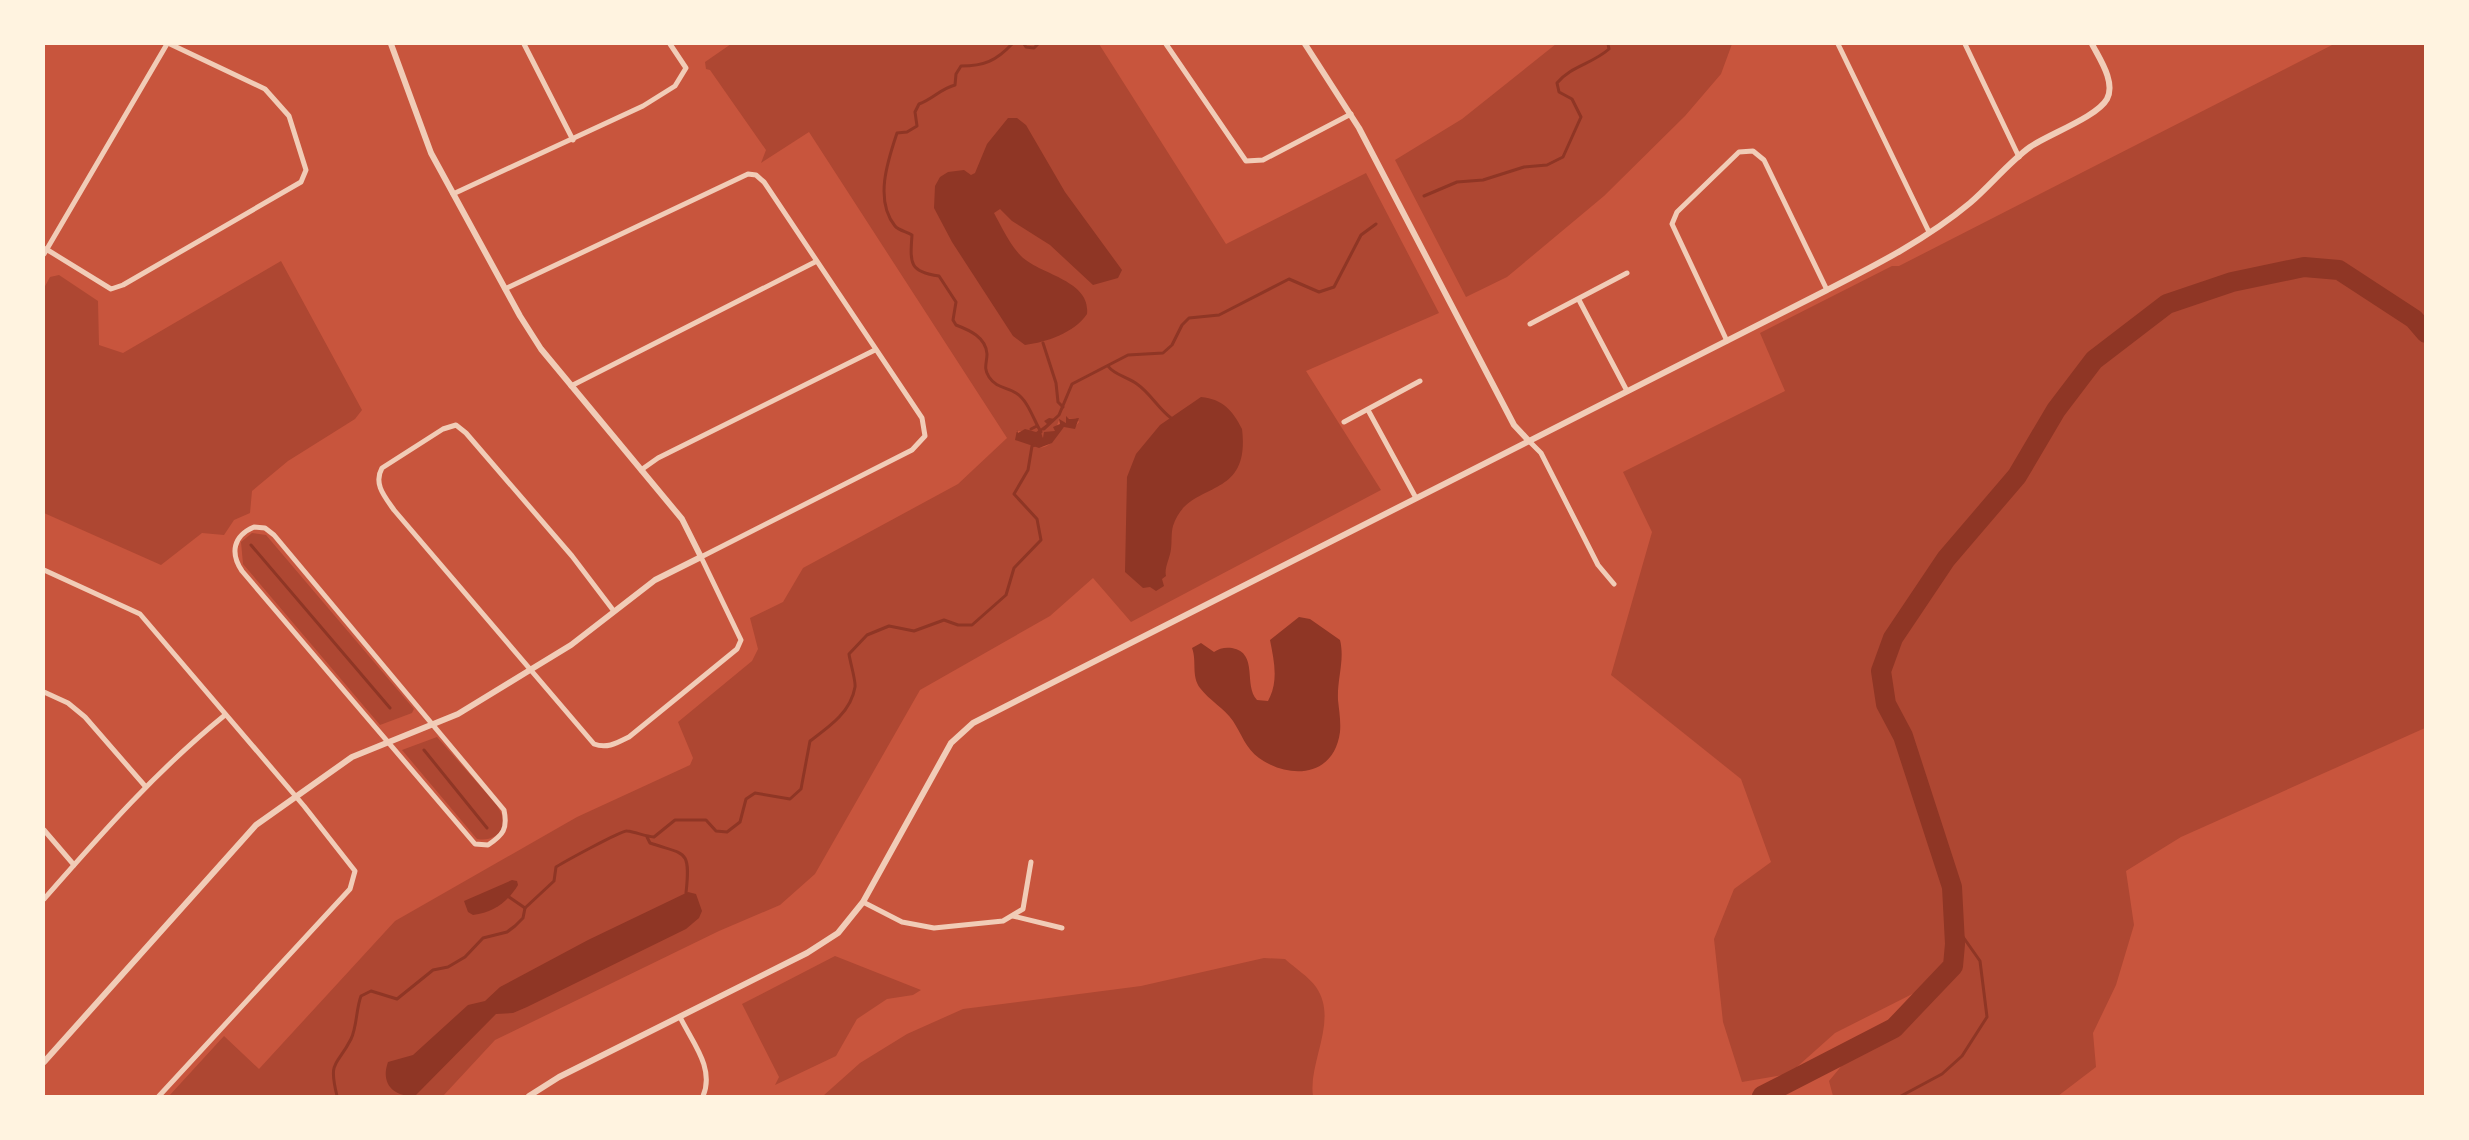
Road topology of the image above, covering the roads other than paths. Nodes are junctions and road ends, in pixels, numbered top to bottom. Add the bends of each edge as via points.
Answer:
1 (168, 44) edge
2 (391, 44) edge
3 (524, 44) edge
4 (670, 44) edge
5 (1166, 44) edge
6 (1305, 44) edge
7 (1838, 44) edge
8 (1965, 44) edge
9 (2092, 44) edge
10 (1351, 114) junction
11 (573, 140) junction
12 (2019, 157) junction
13 (453, 194) junction
14 (1929, 232) junction
15 (45, 252) edge
16 (815, 261) junction
17 (1627, 273) dead end
18 (505, 289) junction
19 (1827, 290) junction
20 (1579, 300) junction
21 (1530, 324) dead end
22 (1727, 341) junction
23 (875, 350) junction
24 (1420, 381) dead end
25 (571, 386) junction
26 (1627, 391) junction
27 (1368, 410) junction
28 (1344, 422) dead end
29 (1528, 440) junction
30 (641, 470) junction
31 (1416, 498) junction
32 (701, 557) junction
33 (44, 570) edge
34 (1614, 584) dead end
35 (613, 610) junction
36 (530, 670) junction
37 (44, 692) edge
38 (225, 715) junction
39 (432, 724) junction
40 (386, 742) junction
41 (145, 786) junction
42 (295, 796) junction
43 (44, 830) edge
44 (1031, 862) dead end
45 (74, 865) junction
46 (44, 899) edge
47 (863, 902) junction
48 (1013, 916) junction
49 (1062, 928) dead end
50 (680, 1017) junction
51 (44, 1062) edge
52 (159, 1096) edge
53 (528, 1096) edge
54 (703, 1096) edge

1 - 15 street
1 - 15 street via 265,89 290,116 306,170 301,182 111,289
2 - 13 street via 420,127
3 - 11 street
4 - 11 street via 686,68 675,87
5 - 10 street via 1246,160 1263,160
6 - 10 street
7 - 14 street
8 - 12 street
9 - 12 street via 2109,82 2107,99 2095,111 2057,130
10 - 29 street via 1514,425
11 - 13 street
12 - 14 street via 1970,203
13 - 18 street
14 - 19 street via 1890,258
16 - 18 street via 764,182 748,174
16 - 23 street
16 - 25 street
17 - 20 street
18 - 25 street via 541,350
19 - 22 street
19 - 22 street via 1764,160 1753,151 1739,152 1677,212 1672,224
20 - 21 street
20 - 26 street
22 - 26 street
23 - 30 street
23 - 32 street via 922,418 925,436 912,450
24 - 27 street
25 - 30 street
26 - 29 street
27 - 28 street
27 - 31 street
29 - 31 street
29 - 34 street via 1541,453 1598,565
30 - 32 street via 682,519
31 - 47 street via 973,723 951,744
32 - 35 street via 655,580
32 - 36 street via 741,640 737,649 629,737 612,746 594,744
33 - 38 street via 140,614
35 - 36 street via 571,645
35 - 36 street via 572,556 456,425 443,429 382,468 378,486 394,510
36 - 39 street via 458,714
37 - 41 street via 68,703 85,717
38 - 41 street
38 - 42 street
39 - 40 street
39 - 40 street via 504,810 507,824 502,835 488,845 476,844
39 - 40 street via 274,535 265,528 245,531 233,551 236,562
40 - 42 street via 352,757
41 - 45 street
42 - 51 street via 256,825
42 - 52 street via 355,871 350,889
43 - 45 street
44 - 48 street via 1023,909
45 - 46 street
47 - 48 street via 923,928 1003,921
47 - 50 street via 838,933 807,953
48 - 49 street
50 - 53 street
50 - 54 street via 707,1072

